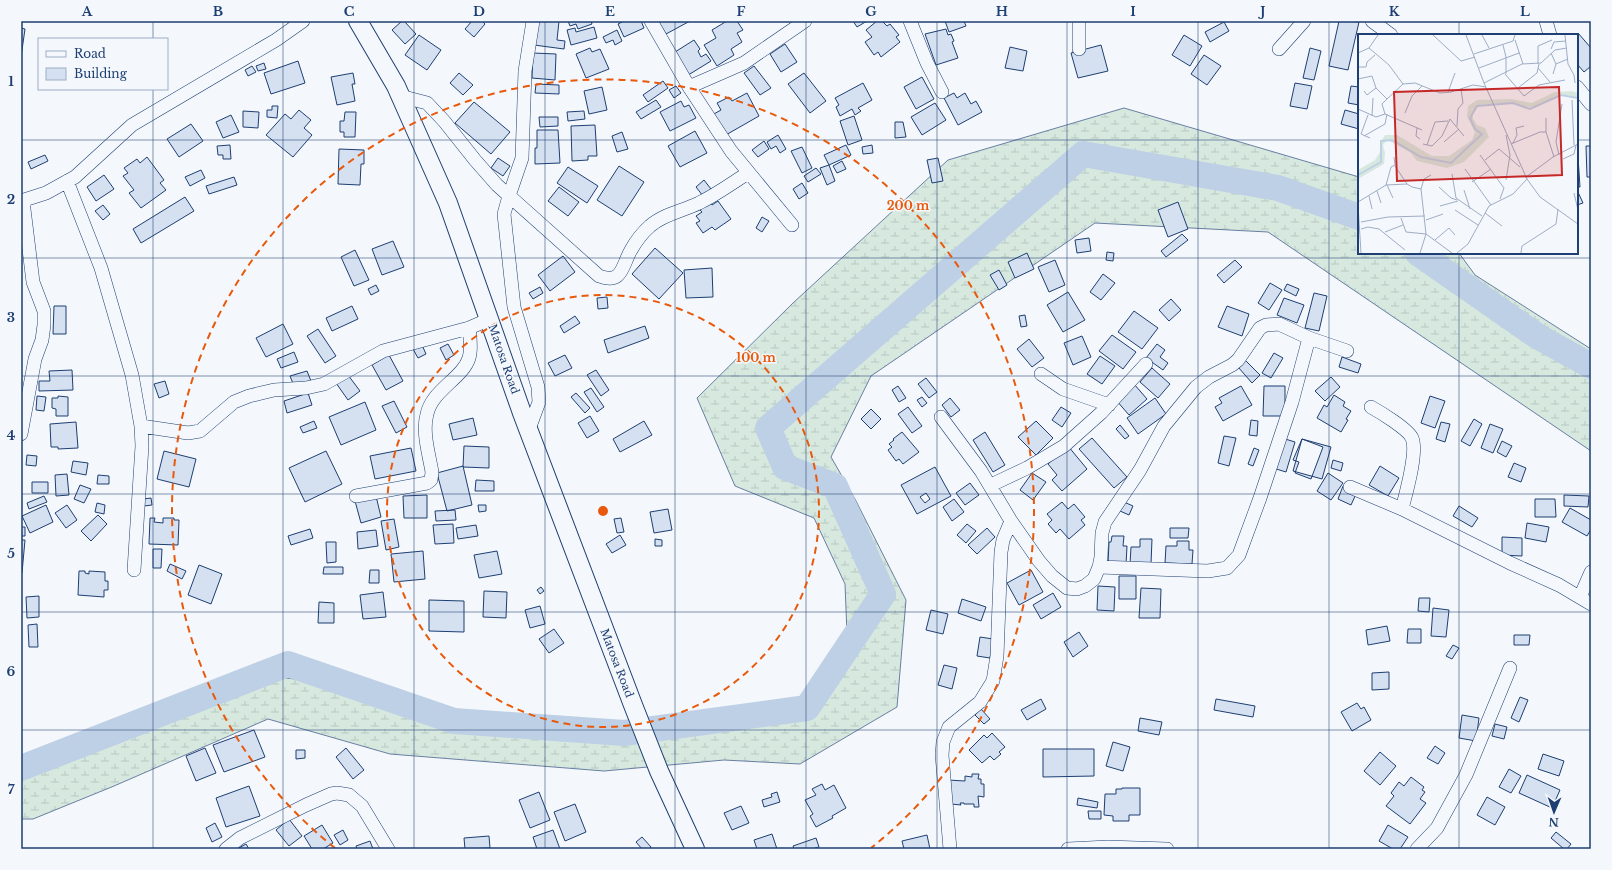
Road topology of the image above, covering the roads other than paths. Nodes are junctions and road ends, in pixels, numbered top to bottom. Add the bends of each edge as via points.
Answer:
1 (303, 21) edge
2 (358, 21) edge
3 (533, 21) edge
4 (651, 21) edge
5 (805, 21) edge
6 (910, 21) edge
7 (1079, 21) edge
8 (1304, 21) edge
9 (1372, 21) edge
10 (1546, 21) edge
11 (1390, 34) edge
12 (1550, 34) edge
13 (1079, 49) dead end
14 (1279, 49) dead end
15 (689, 87) junction
16 (1578, 88) edge
17 (942, 92) dead end
18 (400, 96) junction
19 (1591, 104) edge
20 (748, 173) junction
21 (67, 181) junction
22 (509, 196) junction
23 (22, 201) edge
24 (792, 224) dead end
25 (490, 319) junction
26 (469, 328) junction
27 (1309, 338) junction
28 (1347, 351) dead end
29 (1146, 364) dead end
30 (1041, 374) dead end
31 (1109, 405) junction
32 (1371, 407) dead end
33 (941, 417) dead end
34 (141, 426) junction
35 (529, 429) junction
36 (21, 434) edge
37 (990, 485) junction
38 (1350, 487) dead end
39 (356, 496) dead end
40 (1402, 508) junction
41 (1011, 521) junction
42 (1099, 567) junction
43 (134, 570) dead end
44 (1591, 572) edge
45 (1586, 600) edge
46 (1510, 668) dead end
47 (226, 849) edge
48 (388, 849) edge
49 (695, 849) edge
50 (950, 849) edge
51 (1068, 849) edge
52 (1081, 849) edge
53 (1167, 849) edge
54 (1417, 849) edge

1 - 21 street via 276,40 132,125 75,177
2 - 18 street, Matosa Road
3 - 22 street via 525,71 522,158
4 - 15 street
5 - 15 street via 744,63
6 - 17 street
7 - 13 street
8 - 14 street
9 - 11 street
10 - 12 street
15 - 20 street via 730,151
16 - 19 street
18 - 22 street via 427,103
18 - 25 street, Matosa Road via 448,203
20 - 22 street via 700,203 662,218 650,226 630,251 619,275 613,278 599,276
20 - 24 street
21 - 23 street via 46,194
21 - 34 street via 101,268 132,375
22 - 35 street via 504,214 514,307 538,387 539,402
23 - 36 street via 33,282 44,311 44,325
25 - 26 street
25 - 35 street, Matosa Road
26 - 34 street via 383,351 324,384 248,396 234,402 200,431 188,433
26 - 39 street via 471,344 465,367 435,398 426,414 431,480
27 - 28 street
27 - 42 street via 1279,324 1266,325 1260,328 1238,360 1196,387 1164,426 1140,470 1105,522
27 - 42 street via 1292,402 1239,555 1227,568 1208,571
29 - 31 street
30 - 31 street via 1063,389
31 - 37 street via 1064,446 1027,468
32 - 40 street via 1389,417 1412,437 1415,450
33 - 37 street
34 - 43 street
35 - 49 street, Matosa Road via 659,771
37 - 41 street
38 - 40 street
40 - 45 street
41 - 42 street via 1039,561 1067,588 1077,589 1085,586 1094,579
41 - 50 street via 1001,552 994,681 980,702 949,727 943,742
44 - 45 street
46 - 54 street via 1466,775 1436,828
47 - 48 street via 240,838 306,804 337,793 349,795 362,806
51 - 52 street
52 - 53 street

